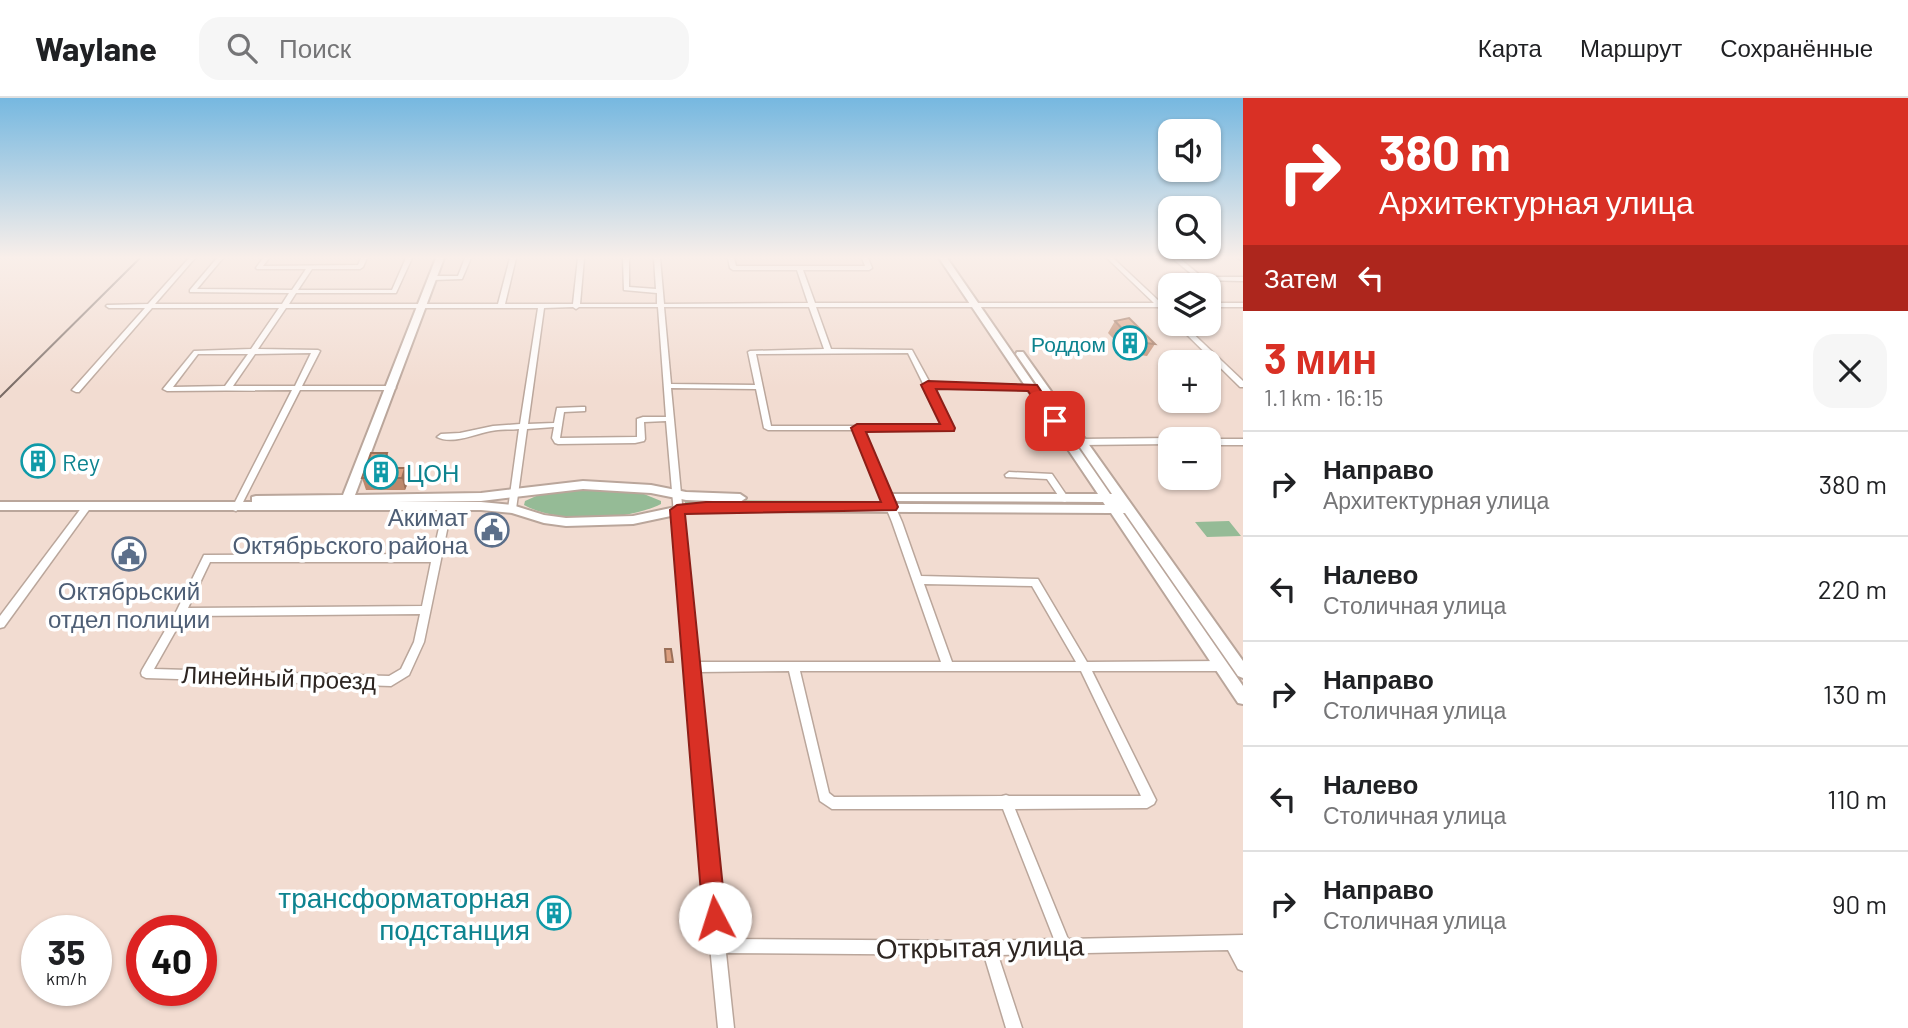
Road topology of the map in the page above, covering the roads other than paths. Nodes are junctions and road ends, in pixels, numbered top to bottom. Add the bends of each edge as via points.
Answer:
1 (153, 301) edge
2 (286, 301) edge
3 (424, 301) edge
4 (502, 301) edge
5 (577, 301) edge
6 (660, 301) edge
7 (812, 301) edge
8 (977, 301) edge
9 (978, 301) edge
10 (1243, 304) edge
11 (1158, 305) edge
12 (1221, 305) edge
13 (109, 306) dead end
14 (423, 306) junction
15 (501, 306) junction
16 (541, 306) junction
17 (981, 306) junction
18 (148, 307) junction
19 (282, 307) junction
20 (576, 307) junction
21 (660, 307) junction
22 (814, 307) junction
23 (1191, 336) edge
24 (254, 351) junction
25 (828, 351) junction
26 (928, 385) junction
27 (666, 386) junction
28 (1243, 386) edge
29 (759, 387) junction
30 (1032, 387) junction
31 (227, 388) junction
32 (296, 388) junction
33 (392, 388) junction
34 (76, 390) dead end
35 (582, 409) dead end
36 (670, 419) junction
37 (525, 425) junction
38 (558, 425) junction
39 (857, 428) junction
40 (441, 437) dead end
41 (1158, 441) edge
42 (1081, 442) junction
43 (1221, 442) edge
44 (1243, 442) edge
45 (1009, 475) dead end
46 (514, 494) junction
47 (677, 494) junction
48 (1065, 499) junction
49 (346, 503) junction
50 (889, 503) junction
51 (238, 504) junction
52 (1119, 504) junction
53 (88, 505) junction
54 (0, 506) edge
55 (448, 506) junction
56 (512, 509) junction
57 (677, 510) junction
58 (435, 558) junction
59 (918, 580) junction
60 (427, 610) junction
61 (181, 612) junction
62 (0, 624) edge
63 (948, 666) junction
64 (1084, 666) junction
65 (1222, 666) junction
66 (694, 667) junction
67 (794, 668) junction
68 (1243, 672) edge
69 (1243, 698) edge
70 (1006, 801) junction
71 (1237, 942) edge
72 (1063, 945) junction
73 (717, 946) junction
74 (989, 948) junction
75 (1243, 964) edge
76 (726, 1028) edge
77 (1014, 1028) edge

1 - 18 street
2 - 19 street
3 - 14 main road
4 - 15 street
5 - 20 street
6 - 21 street
7 - 22 street
8 - 17 main road
9 - 17 main road
10 - 12 street
11 - 17 street
13 - 18 street
14 - 15 street
14 - 19 street
14 - 33 main road
15 - 16 street
16 - 20 street
16 - 37 street
17 - 22 street
17 - 30 main road
17 - 42 main road
18 - 19 street
18 - 34 street
19 - 24 street
20 - 21 street
21 - 22 street
21 - 27 street
22 - 25 street
23 - 28 street
24 - 31 street
24 - 31 street via 196,352 167,389
24 - 32 street via 316,351
25 - 26 street via 910,351
25 - 29 street via 752,352
26 - 30 street
26 - 39 street via 949,428
27 - 29 street
27 - 36 street
29 - 39 street via 768,428
30 - 52 main road
31 - 32 street
32 - 33 street
32 - 51 street
33 - 49 main road
35 - 38 street via 560,410
36 - 38 street via 643,419 641,439 635,440 558,441
36 - 47 street
37 - 38 street
37 - 40 street
37 - 46 street
39 - 50 street
41 - 42 street
42 - 52 main road
43 - 44 street
45 - 48 street via 1049,476
46 - 47 main road via 583,485
46 - 49 main road
46 - 56 street
47 - 50 main road
47 - 57 street
48 - 50 main road
48 - 52 main road
49 - 51 main road
49 - 55 main road
50 - 52 main road
50 - 57 main road
50 - 59 street
51 - 53 main road
52 - 65 main road
52 - 68 main road
53 - 54 main road
53 - 62 street
55 - 56 main road
55 - 58 street, Линейный проезд
56 - 57 main road via 566,522 633,520
57 - 66 street
58 - 60 street, Линейный проезд
58 - 61 street via 207,558
59 - 63 street
59 - 64 street via 1035,582
60 - 61 street
60 - 61 street, Линейный проезд via 405,672 391,681 146,673
63 - 64 street
63 - 67 street
64 - 65 street
64 - 70 street via 1150,800
65 - 69 main road
66 - 67 street
66 - 73 street
67 - 70 street via 827,800
70 - 72 street
71 - 72 street, Открытая улица
71 - 75 street
72 - 74 street, Открытая улица
73 - 74 street, Открытая улица
73 - 76 street
74 - 77 street

